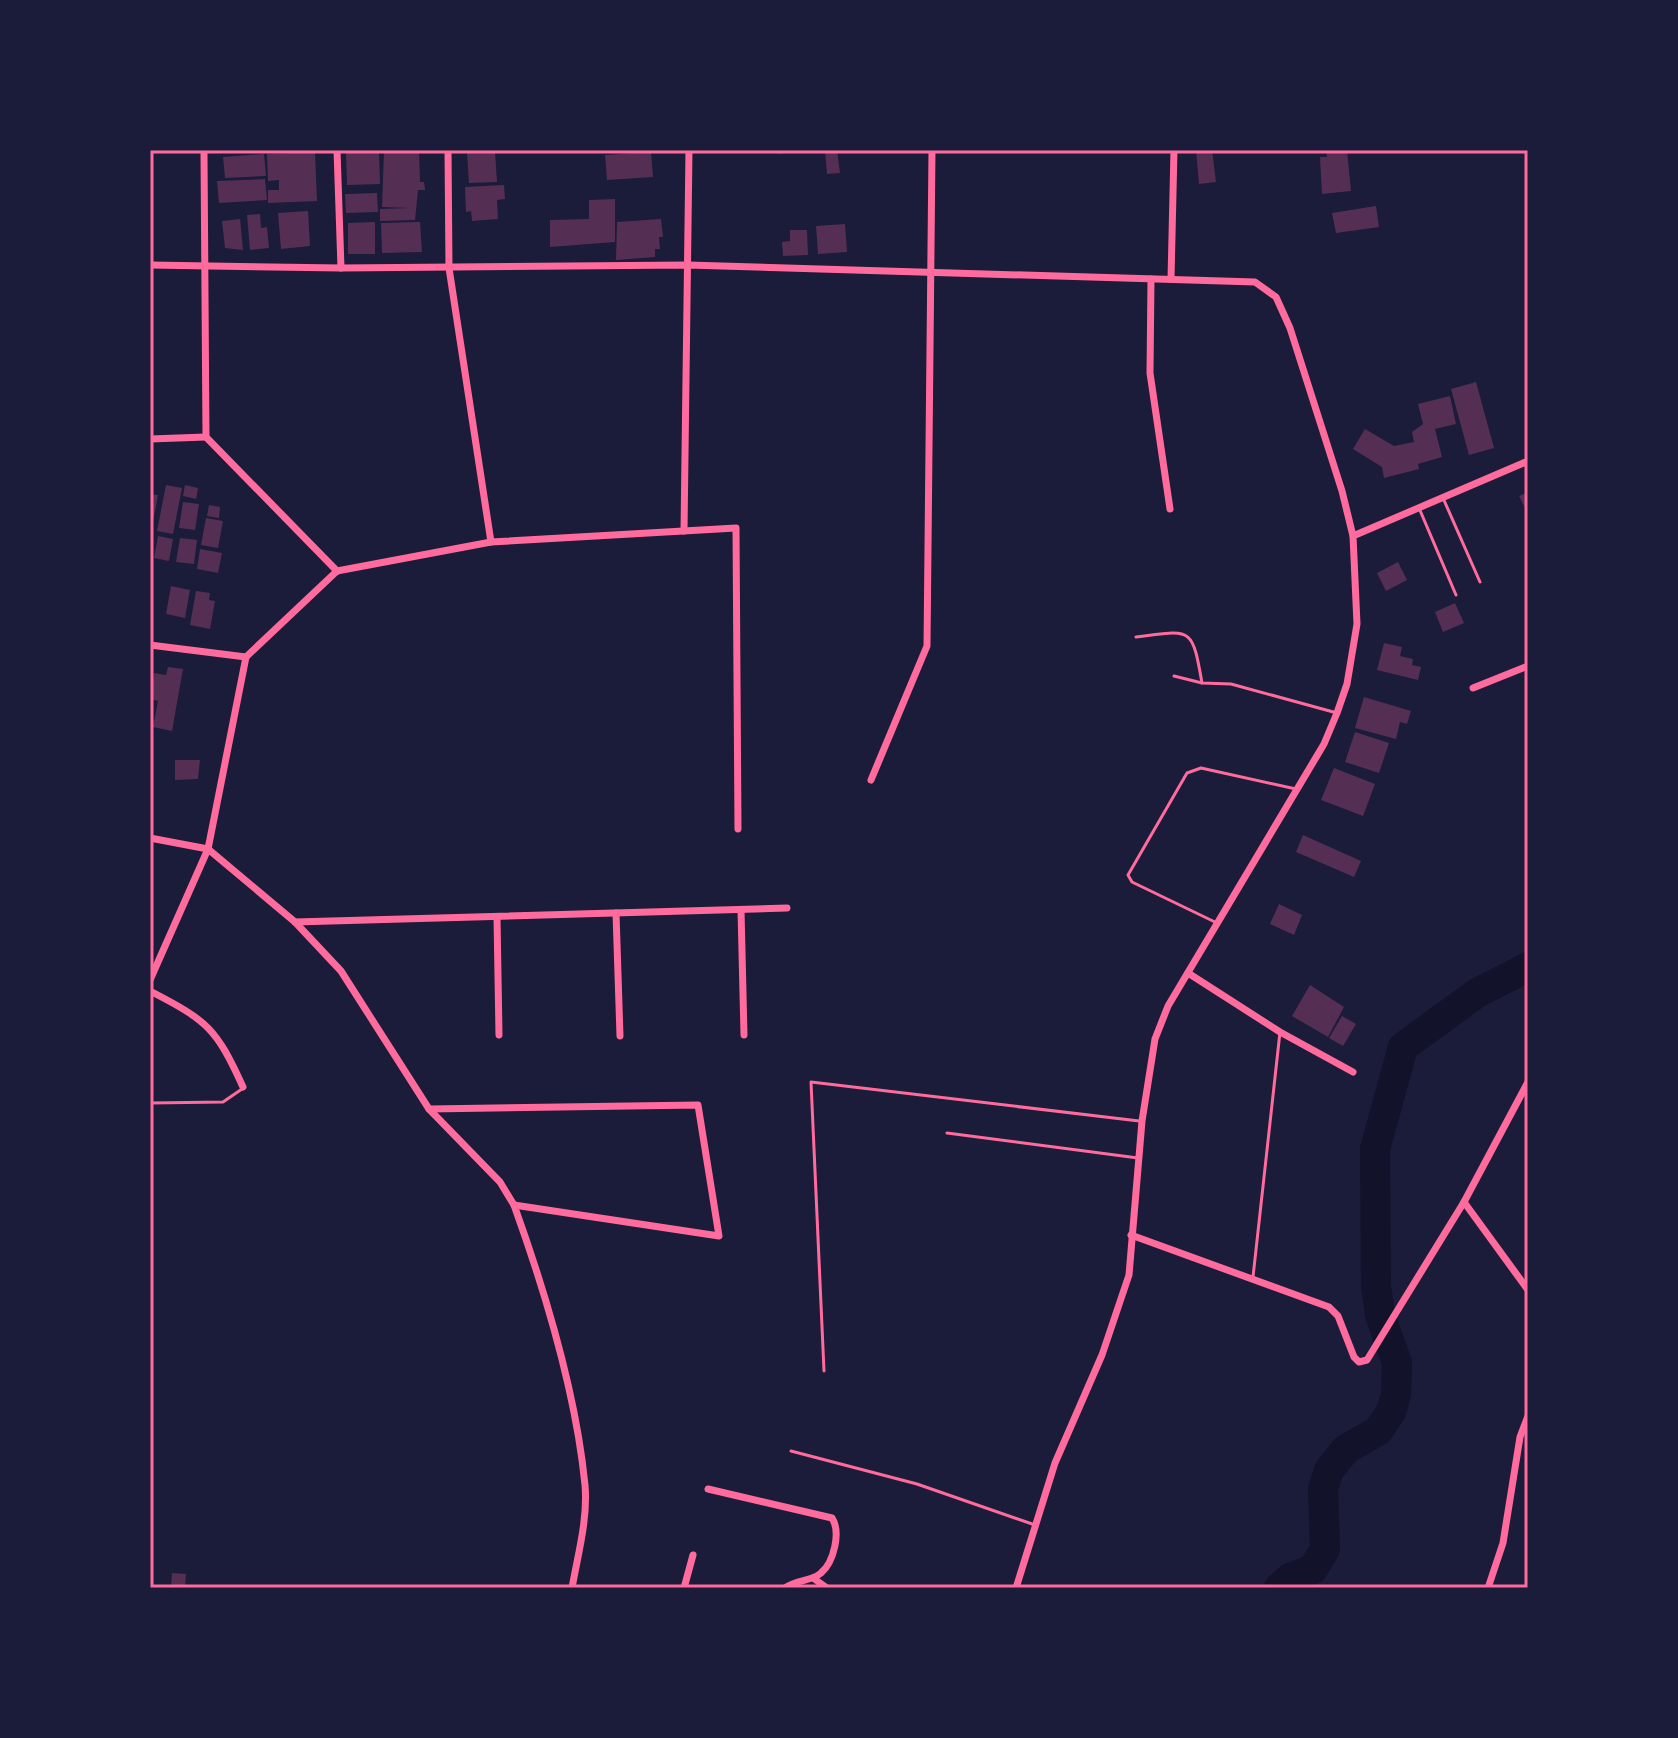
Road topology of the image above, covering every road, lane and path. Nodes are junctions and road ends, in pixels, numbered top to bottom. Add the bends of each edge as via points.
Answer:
1 (337, 150) edge
2 (448, 150) edge
3 (689, 150) edge
4 (932, 150) edge
5 (1174, 150) edge
6 (204, 154) dead end
7 (150, 265) edge
8 (688, 265) junction
9 (203, 267) junction
10 (341, 268) junction
11 (449, 268) junction
12 (931, 273) junction
13 (1151, 279) junction
14 (1171, 279) junction
15 (206, 437) junction
16 (150, 439) edge
17 (1528, 461) edge
18 (1443, 498) junction
19 (1419, 508) junction
20 (1170, 509) dead end
21 (684, 531) junction
22 (1353, 536) junction
23 (491, 542) junction
24 (337, 571) junction
25 (1480, 582) dead end
26 (1456, 595) dead end
27 (1136, 637) dead end
28 (150, 645) edge
29 (246, 657) junction
30 (1528, 666) edge
31 (1174, 676) dead end
32 (1202, 683) junction
33 (1473, 688) dead end
34 (1337, 713) junction
35 (871, 780) dead end
36 (1296, 789) junction
37 (738, 829) dead end
38 (150, 838) edge
39 (208, 849) junction
40 (787, 908) dead end
41 (741, 910) junction
42 (616, 913) junction
43 (497, 917) junction
44 (295, 922) junction
45 (1217, 923) junction
46 (1188, 973) junction
47 (150, 980) edge
48 (150, 991) edge
49 (1280, 1032) junction
50 (499, 1035) dead end
51 (744, 1035) dead end
52 (620, 1036) dead end
53 (1353, 1072) dead end
54 (1528, 1082) edge
55 (243, 1087) joint
56 (150, 1103) edge
57 (429, 1109) junction
58 (1142, 1121) junction
59 (947, 1133) dead end
60 (1138, 1158) junction
61 (1464, 1202) junction
62 (514, 1205) junction
63 (1131, 1235) junction
64 (1253, 1277) junction
65 (1528, 1290) edge
66 (824, 1371) dead end
67 (1528, 1416) edge
68 (791, 1451) dead end
69 (708, 1489) dead end
70 (1035, 1525) junction
71 (693, 1555) dead end
72 (813, 1578) junction
73 (572, 1588) edge
74 (684, 1588) edge
75 (785, 1588) edge
76 (827, 1588) edge
77 (1016, 1588) edge
78 (1488, 1588) edge

1 - 10 street
2 - 11 street
3 - 8 street
4 - 12 street
5 - 14 street
6 - 9 street
7 - 9 street
8 - 11 street
8 - 12 street
8 - 21 street
9 - 10 street
9 - 15 street
10 - 11 street
11 - 23 street
12 - 13 street
12 - 35 street via 927,646
13 - 14 street
13 - 20 street via 1150,373
14 - 22 street via 1255,282 1276,297
15 - 16 street
15 - 24 street
17 - 18 street
18 - 19 street
18 - 25 lane
19 - 22 street
19 - 26 lane
21 - 23 street
21 - 37 street via 736,528
22 - 34 street via 1357,624
23 - 24 street
24 - 29 street
27 - 32 lane via 1189,635
28 - 29 street
29 - 39 street
30 - 33 street
31 - 32 lane
32 - 34 lane via 1231,684
34 - 36 street
36 - 45 street
36 - 45 lane via 1201,768 1187,773 1128,875 1132,882
38 - 39 street
39 - 44 street
39 - 47 street
40 - 41 street
41 - 42 street
41 - 51 street
42 - 43 street
42 - 52 street
43 - 44 street
43 - 50 street
44 - 57 street via 341,971
45 - 46 street
46 - 49 street
46 - 58 street via 1155,1039
48 - 55 street via 193,1013 222,1040
49 - 53 street
49 - 64 lane
54 - 61 street
55 - 56 lane via 223,1102
57 - 62 street via 500,1182
57 - 62 street via 698,1105 719,1236
58 - 60 street
58 - 66 lane via 811,1082
59 - 60 lane
60 - 63 street
61 - 64 street via 1367,1360 1354,1357 1338,1316 1329,1307
61 - 65 street
62 - 73 street via 560,1360 585,1486
63 - 64 street
63 - 70 street via 1129,1275 1120,1307
67 - 78 street via 1503,1543
68 - 70 lane via 917,1484
69 - 72 street via 832,1518 837,1534 828,1564
70 - 77 street
71 - 74 street
72 - 75 street
72 - 76 street

